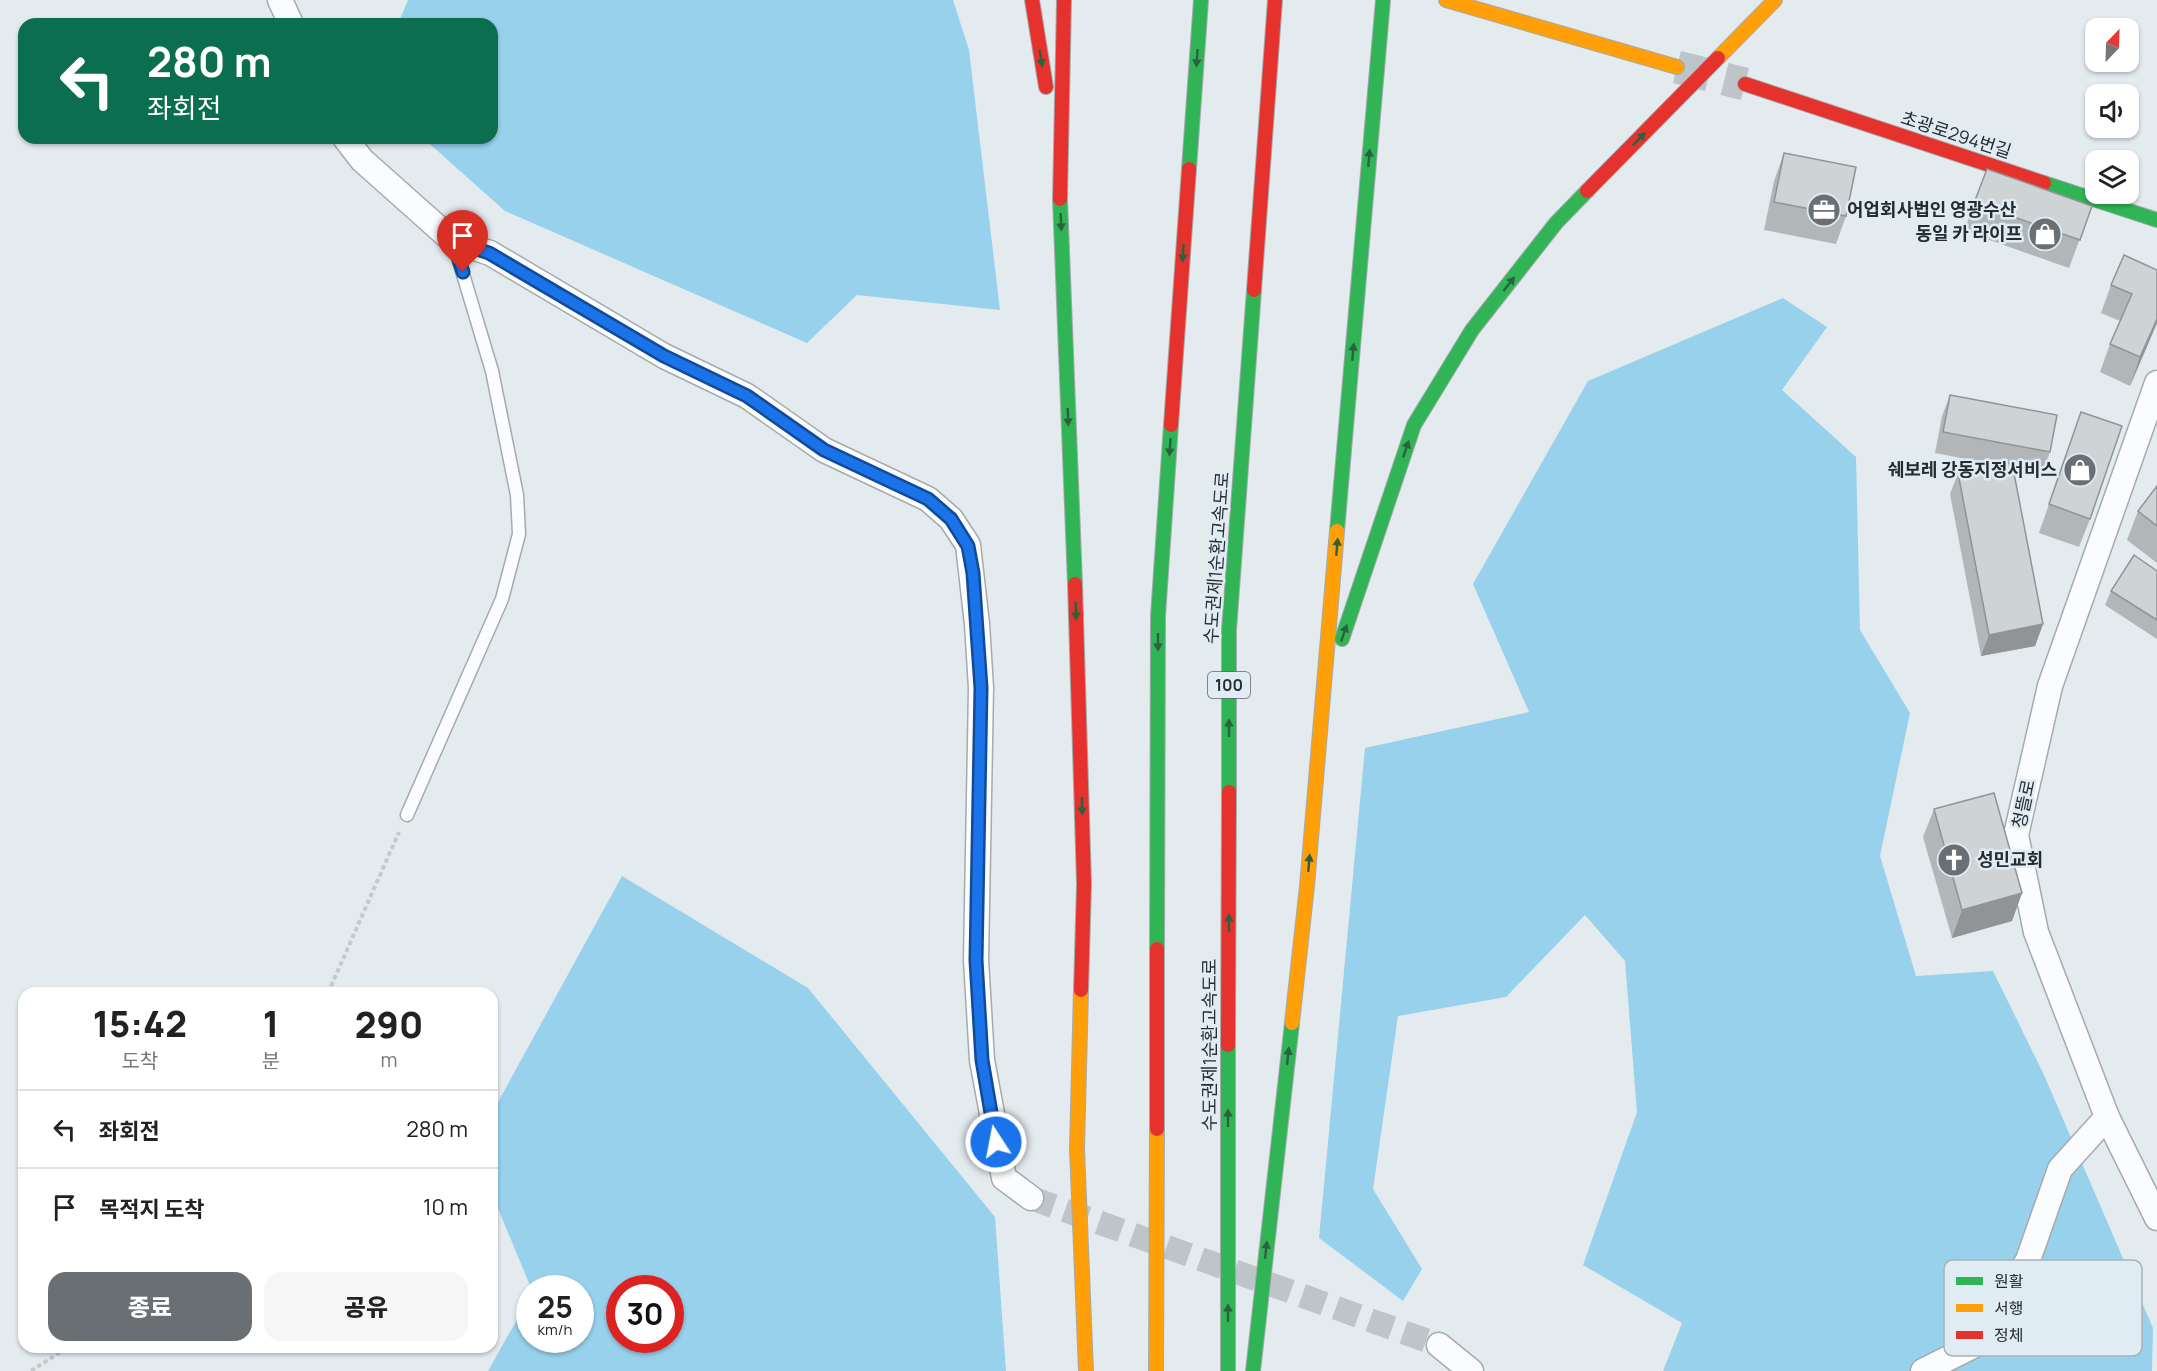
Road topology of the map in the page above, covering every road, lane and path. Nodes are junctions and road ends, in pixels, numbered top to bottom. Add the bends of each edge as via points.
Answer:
1 (280, 0) edge
2 (1032, 0) edge
3 (1064, 0) edge
4 (1201, 0) edge
5 (1275, 0) edge
6 (1446, 0) edge
7 (1775, 0) edge
8 (1382, 6) edge
9 (288, 18) edge
10 (1677, 67) tunnel mouth
11 (1745, 84) tunnel mouth
12 (350, 144) edge
13 (1059, 163) junction
14 (2157, 220) edge
15 (453, 241) junction
16 (2157, 383) edge
17 (1325, 689) junction
18 (407, 815) joint
19 (331, 987) edge
20 (2107, 1117) junction
21 (1032, 1198) tunnel mouth
22 (2157, 1218) edge
23 (2028, 1260) edge
24 (1438, 1345) tunnel mouth
25 (59, 1353) edge
26 (1953, 1356) edge
27 (31, 1371) edge
28 (1086, 1371) edge
29 (1156, 1371) edge
30 (1228, 1371) edge
31 (1253, 1371) edge
32 (1471, 1371) edge
33 (1923, 1371) edge

1 - 9 street
2 -> 13 main road
3 - 13 main road
4 -> 29 main road via 1158,616
30 -> 5 main road, 수도권제1순환고속도로 / 100 via 1229,630
6 - 10 main road
17 -> 7 main road via 1414,425 1472,330 1556,223
17 -> 8 main road
11 - 14 main road, 초광로294번길
12 - 15 street via 369,167
13 -> 28 main road via 1081,749 1084,884 1077,1149
15 - 18 lane via 492,371 517,495 519,534 502,599
15 - 21 street via 489,253 664,356 747,396 824,450 928,499 951,519 968,546 981,688 976,960 982,1060 1004,1178
16 - 20 street, 청뜰로 via 2050,686 2016,835 2036,932
31 -> 17 main road
18 - 19 path
20 - 22 street, 청뜰로
20 - 23 street via 2060,1169
24 - 32 street
25 - 27 path
26 - 33 street

